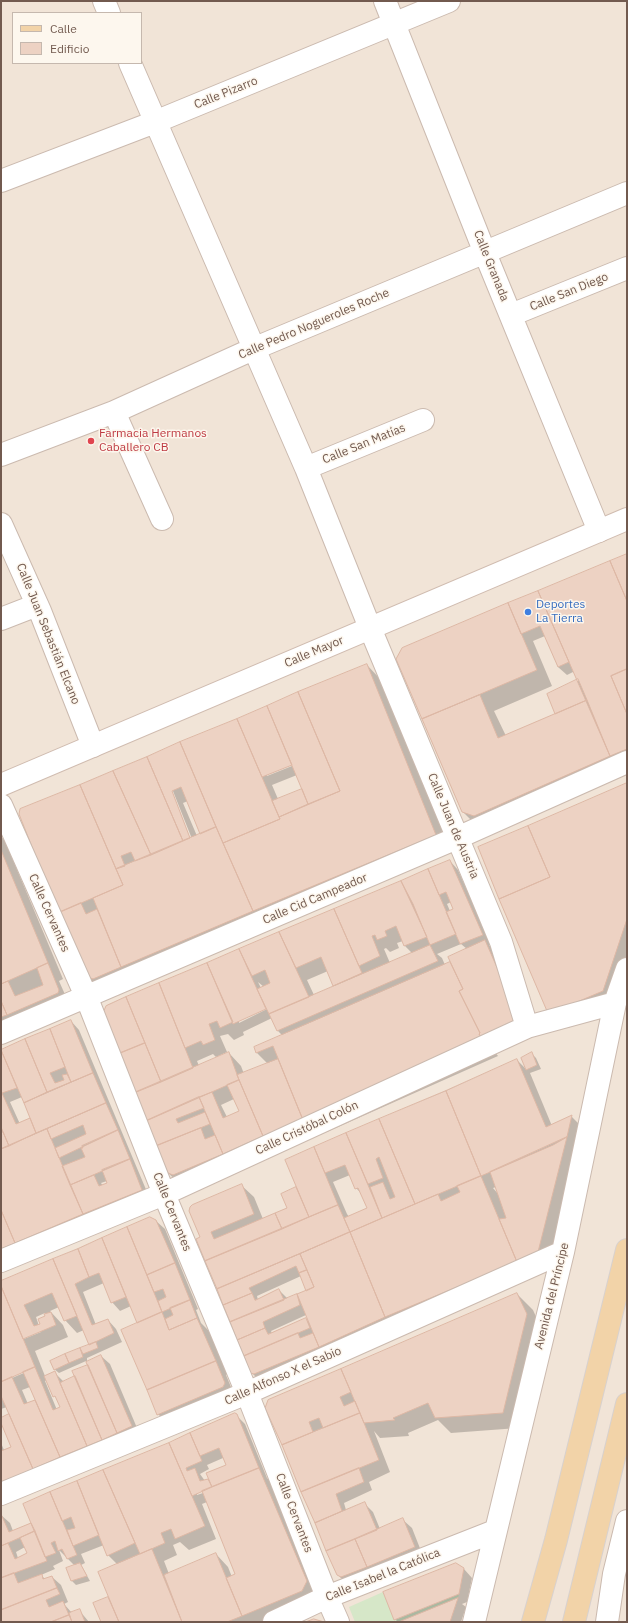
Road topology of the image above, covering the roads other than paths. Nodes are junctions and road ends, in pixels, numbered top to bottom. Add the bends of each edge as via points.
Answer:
1 (104, 1) edge
2 (385, 1) edge
3 (449, 1) edge
4 (109, 12) edge
5 (395, 24) junction
6 (130, 64) edge
7 (155, 122) junction
8 (1, 181) edge
9 (627, 193) edge
10 (485, 253) junction
11 (627, 268) edge
12 (511, 315) junction
13 (253, 348) junction
14 (114, 412) junction
15 (423, 420) dead end
16 (1, 455) edge
17 (306, 468) junction
18 (162, 519) dead end
19 (627, 519) edge
20 (1, 524) edge
21 (599, 531) junction
22 (37, 604) junction
23 (1, 619) edge
24 (370, 628) junction
25 (93, 746) junction
26 (627, 762) edge
27 (1, 785) edge
28 (1, 805) edge
29 (458, 838) junction
30 (627, 969) edge
31 (86, 996) junction
32 (615, 1003) junction
33 (527, 1027) junction
34 (1, 1033) edge
35 (164, 1194) junction
36 (627, 1250) edge
37 (563, 1252) junction
38 (1, 1261) edge
39 (247, 1393) junction
40 (627, 1404) edge
41 (1, 1494) edge
42 (627, 1521) edge
43 (495, 1532) junction
44 (327, 1597) junction
45 (274, 1622) edge
46 (338, 1622) edge
47 (474, 1622) edge
48 (533, 1622) edge
49 (574, 1622) edge
50 (607, 1622) edge

1 - 4 street
2 - 5 street, Calle Granada
3 - 5 street, Calle Pizarro
5 - 7 street, Calle Pizarro
5 - 10 street, Calle Granada
6 - 7 street, Calle Juan de Austria
7 - 8 street, Calle Pizarro
7 - 13 street, Calle Juan de Austria
9 - 10 street, Calle Pedro Nogueroles Roche
10 - 12 street, Calle Granada
10 - 13 street, Calle Pedro Nogueroles Roche
11 - 12 street, Calle San Diego
12 - 21 street, Calle Granada
13 - 14 street, Calle Pedro Nogueroles Roche
13 - 17 street, Calle Juan de Austria
14 - 16 street, Calle Pedro Nogueroles Roche
14 - 18 street
15 - 17 street, Calle San Matías
17 - 24 street, Calle Juan de Austria
19 - 21 street, Calle Mayor
20 - 22 street, Calle Juan Sebastián Elcano
21 - 24 street, Calle Mayor
22 - 23 street
22 - 25 street, Calle Juan Sebastián Elcano
24 - 25 street, Calle Mayor
24 - 29 street, Calle Juan de Austria
25 - 27 street, Calle Mayor
26 - 29 street, Calle Cid Campeador
28 - 31 street, Calle Cervantes
29 - 31 street, Calle Cid Campeador
29 - 33 street, Calle Juan de Austria via 501,942
30 - 32 street, Avenida del Príncipe
31 - 34 street, Calle Cid Campeador
31 - 35 street, Calle Cervantes
32 - 33 street, Calle Cristóbal Colón
32 - 37 street, Avenida del Príncipe
33 - 35 street, Calle Cristóbal Colón
35 - 38 street, Calle Cristóbal Colón
35 - 39 street, Calle Cervantes
36 - 48 main road via 556,1540
37 - 39 street, Calle Alfonso X el Sabio
37 - 43 street, Avenida del Príncipe
39 - 41 street, Calle Alfonso X el Sabio
39 - 44 street, Calle Cervantes
40 - 49 main road
42 - 50 street via 614,1574
43 - 44 street, Calle Isabel la Católica
43 - 47 street, Avenida del Príncipe
44 - 45 street, Calle Isabel la Católica
44 - 46 street, Calle Cervantes

